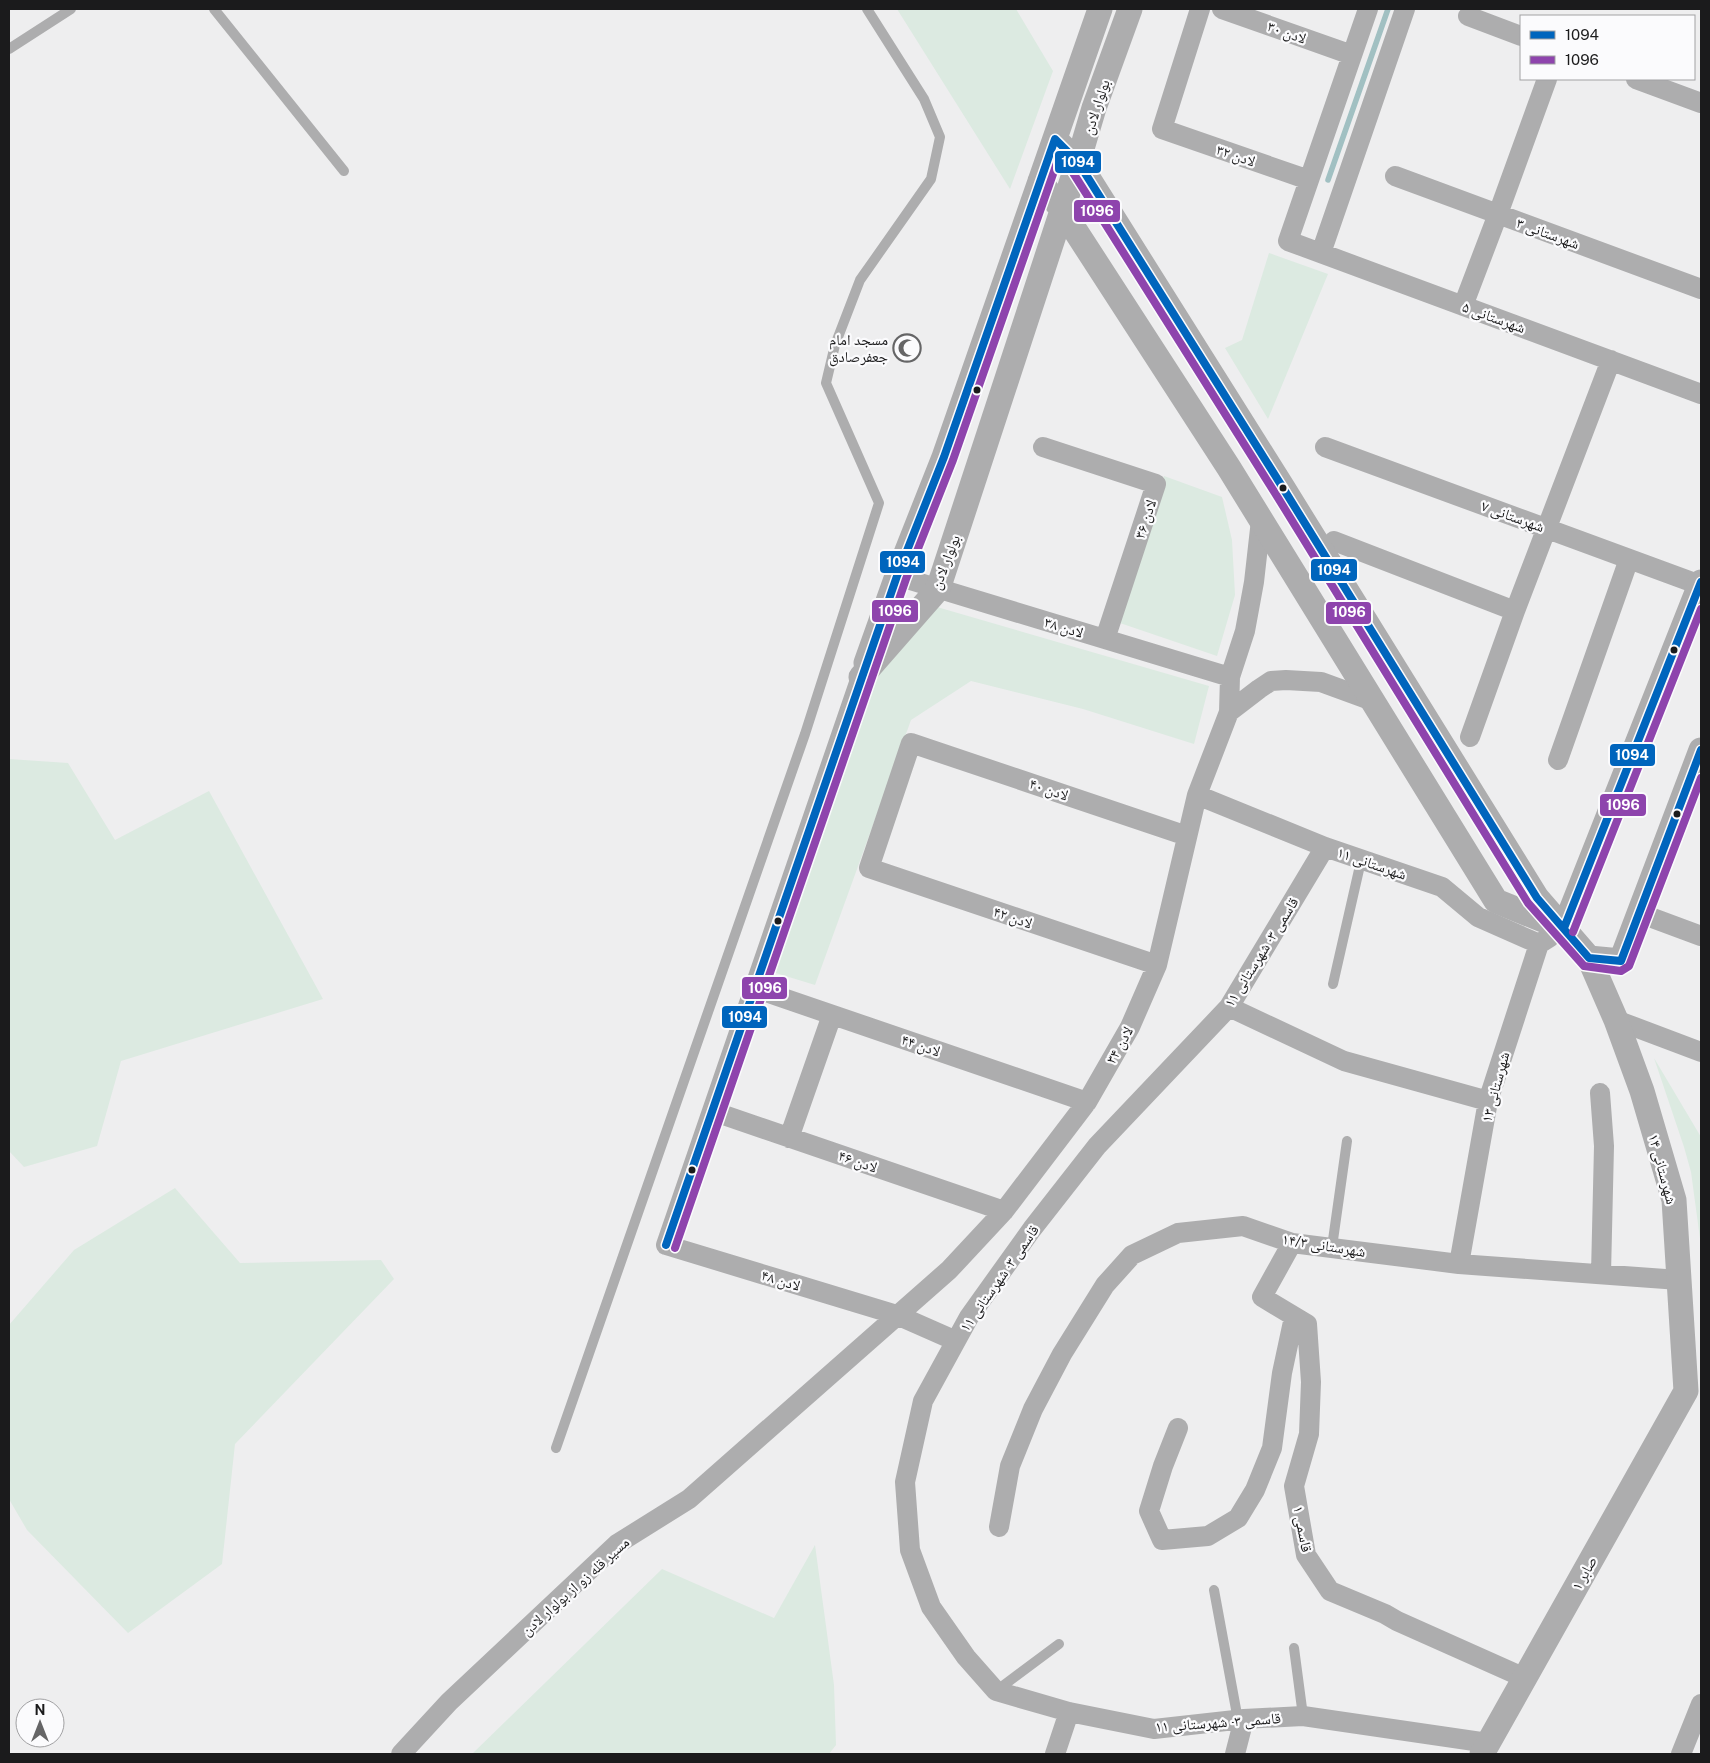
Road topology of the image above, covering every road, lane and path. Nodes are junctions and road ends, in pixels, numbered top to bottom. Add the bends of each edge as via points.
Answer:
1 (71, 9) edge
2 (214, 9) edge
3 (868, 9) edge
4 (1100, 9) edge
5 (1130, 9) edge
6 (1200, 9) edge
7 (1222, 9) edge
8 (1368, 9) edge
9 (1405, 9) edge
10 (1468, 16) dead end
11 (1520, 36) edge
12 (9, 49) edge
13 (1352, 55) junction
14 (1547, 80) edge
15 (1639, 80) edge
16 (1701, 103) edge
17 (1054, 139) junction
18 (1078, 162) junction
19 (344, 171) dead end
20 (1395, 176) dead end
21 (1309, 180) junction
22 (1040, 181) junction
23 (1062, 210) junction
24 (1498, 214) junction
25 (1321, 254) junction
26 (1701, 289) edge
27 (1463, 306) junction
28 (1611, 360) junction
29 (1701, 394) edge
30 (1043, 447) dead end
31 (1325, 447) dead end
32 (1261, 520) junction
33 (1547, 529) junction
34 (1334, 541) dead end
35 (1629, 559) junction
36 (897, 576) junction
37 (1701, 584) edge
38 (938, 589) junction
39 (1515, 611) junction
40 (1105, 640) junction
41 (862, 677) junction
42 (1230, 677) junction
43 (1372, 701) junction
44 (1229, 712) junction
45 (1470, 737) dead end
46 (1701, 750) edge
47 (1558, 760) dead end
48 (1696, 780) edge
49 (1197, 795) junction
50 (1187, 836) junction
51 (1324, 847) junction
52 (1361, 861) junction
53 (869, 868) joint
54 (1639, 913) junction
55 (1564, 928) junction
56 (1701, 936) edge
57 (1539, 944) junction
58 (1589, 958) junction
59 (1157, 965) junction
60 (1332, 984) dead end
61 (754, 988) junction
62 (1229, 1007) junction
63 (832, 1015) junction
64 (1616, 1020) junction
65 (1701, 1052) edge
66 (1600, 1093) dead end
67 (1488, 1101) junction
68 (1087, 1102) junction
69 (712, 1111) junction
70 (789, 1138) junction
71 (1347, 1141) dead end
72 (1004, 1211) junction
73 (1292, 1243) junction
74 (1332, 1247) junction
75 (1459, 1264) junction
76 (1601, 1274) junction
77 (1679, 1280) junction
78 (897, 1315) junction
79 (1294, 1317) junction
80 (956, 1341) junction
81 (1694, 1396) edge
82 (1178, 1428) dead end
83 (556, 1448) dead end
84 (998, 1527) dead end
85 (1214, 1590) dead end
86 (1059, 1644) dead end
87 (1294, 1648) dead end
88 (1525, 1678) junction
89 (996, 1691) junction
90 (1701, 1704) edge
91 (1069, 1712) junction
92 (1303, 1716) junction
93 (1241, 1719) junction
94 (1485, 1749) edge
95 (401, 1754) edge
96 (1055, 1754) edge
97 (1235, 1754) edge
98 (1682, 1754) edge

1 - 12 lane
2 - 19 lane
3 - 83 lane via 924,99 940,136 931,179 860,280 835,345 826,383 879,503 805,734
4 - 17 street, بولوار لادن
5 - 18 street, بولوار لادن
6 - 21 street, لادن ۳۲ via 1162,129
7 - 13 street, لادن ۳۰
8 - 13 street
9 - 25 street
10 - 11 street
13 - 21 street
14 - 24 street
15 - 16 street
17 - 18 street, شهرستانی ۱۴
17 - 22 street, بولوار لادن
18 - 23 street, بولوار لادن
18 - 55 street, شهرستانی ۱۴ via 1537,898
20 - 24 street, شهرستانی ۳
21 - 25 street, شهرستانی ۵ via 1288,241
22 - 23 street
22 - 36 street, بولوار لادن via 944,457
23 - 32 street
23 - 38 street, بولوار لادن
24 - 26 street, شهرستانی ۳
24 - 27 street
25 - 27 street, شهرستانی ۵
27 - 28 street, شهرستانی ۵
28 - 29 street, شهرستانی ۵
28 - 33 street
30 - 40 street, لادن ۳۶ via 1156,484
31 - 33 street, شهرستانی ۷
32 - 42 street via 1246,631
32 - 43 street
33 - 35 street, شهرستانی ۷
33 - 39 street
34 - 39 street
35 - 37 street, شهرستانی ۷
35 - 47 street
36 - 38 street, لادن ۳۸
36 - 41 street, بولوار لادن
37 - 55 street
38 - 40 street, لادن ۳۸
38 - 41 street, بولوار لادن
39 - 45 street
40 - 42 street, لادن ۳۸
41 - 61 street
42 - 44 street
43 - 44 street via 1321,682 1286,680 1271,682 1258,689
43 - 55 street via 1496,900
44 - 49 street, لادن ۳۴
46 - 48 street
48 - 54 street
49 - 50 street, لادن ۳۴
49 - 51 street, شهرستانی ۱۱
50 - 53 street, لادن ۴۰ via 911,743
50 - 59 street, لادن ۳۴
51 - 52 street, شهرستانی ۱۱
51 - 62 street, قاسمی ۳- شهرستانی ۱۱
52 - 57 street, شهرستانی ۱۱ via 1442,887 1478,917
52 - 60 lane
53 - 59 street, لادن ۴۲
54 - 56 street
54 - 58 street via 1621,961
55 - 57 street
55 - 58 street, شهرستانی ۱۴
57 - 67 street, شهرستانی ۱۳
58 - 64 street, شهرستانی ۱۴
59 - 68 street, لادن ۳۴ via 1130,1027
61 - 63 street, لادن ۴۴
61 - 69 street
62 - 67 street via 1344,1061
62 - 80 street, قاسمی ۳- شهرستانی ۱۱ via 1097,1146 969,1317
63 - 68 street, لادن ۴۴
63 - 70 street
64 - 65 street
64 - 77 street, شهرستانی ۱۴ via 1642,1092 1674,1200
66 - 76 street via 1604,1146
67 - 75 street, شهرستانی ۱۳
68 - 72 street, لادن ۳۴
69 - 70 street, لادن ۴۶
69 - 78 street, لادن ۴۸ via 666,1245
70 - 72 street, لادن ۴۶
71 - 74 lane
72 - 78 street, لادن ۳۴ via 948,1270
73 - 74 street, شهرستانی ۱۴/۳
73 - 79 street via 1262,1297
73 - 84 street, شهرستانی ۱۴/۳ via 1243,1226 1178,1233 1132,1255 1104,1285 1033,1410 1010,1466
74 - 75 street, شهرستانی ۱۴/۳
75 - 76 street, شهرستانی ۱۴/۳
76 - 77 street, شهرستانی ۱۴/۳
77 - 81 street, شهرستانی ۱۴
78 - 80 street, لادن ۴۸
78 - 95 street, مسیر قله زو از بولوار لادن via 689,1499 617,1544 449,1702
79 - 82 street via 1282,1373 1272,1448 1255,1490 1238,1518 1208,1536 1162,1540 1149,1511
79 - 88 street, قاسمی ۱ via 1307,1324 1311,1382 1310,1434 1294,1486 1306,1555 1330,1591
80 - 89 street, قاسمی ۳- شهرستانی ۱۱ via 923,1401 905,1482 910,1550 931,1607 966,1657
81 - 88 street, صابر ۱
85 - 93 lane
86 - 89 lane
87 - 92 lane
88 - 94 street, صابر ۱
89 - 91 street, قاسمی ۳- شهرستانی ۱۱
90 - 98 street
91 - 93 street, قاسمی ۳- شهرستانی ۱۱ via 1154,1729
91 - 96 street
92 - 93 street, قاسمی ۳- شهرستانی ۱۱
92 - 94 street, قاسمی ۳- شهرستانی ۱۱
93 - 97 street

